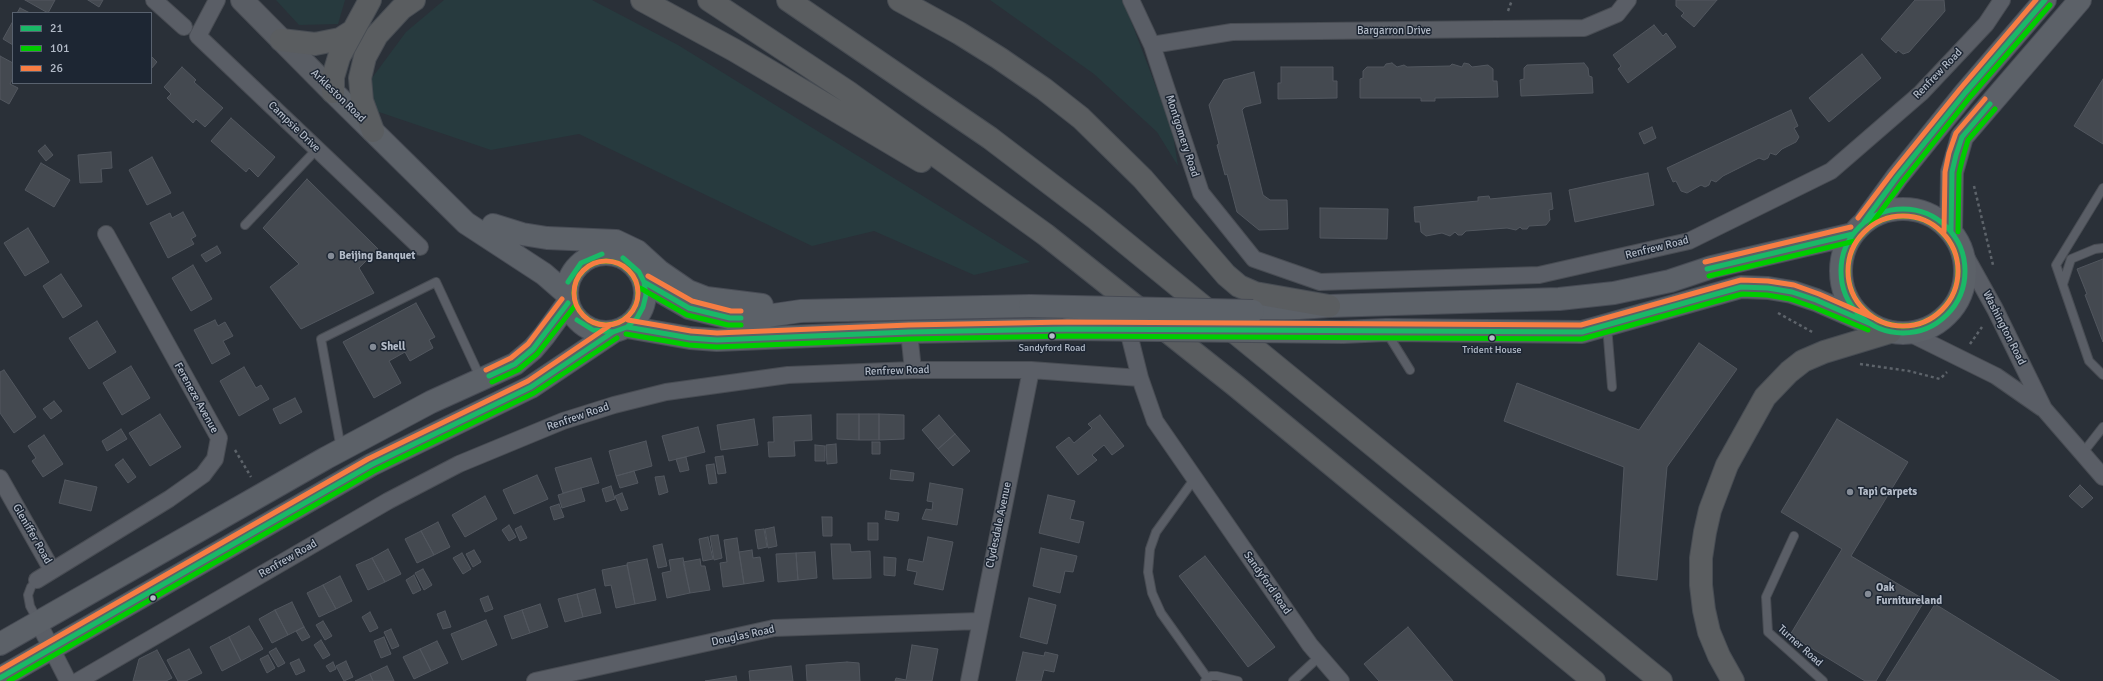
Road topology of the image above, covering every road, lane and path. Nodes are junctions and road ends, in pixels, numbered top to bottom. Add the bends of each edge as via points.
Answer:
1 (154, 0) edge
2 (217, 0) edge
3 (242, 0) edge
4 (370, 0) edge
5 (414, 0) edge
6 (642, 0) edge
7 (709, 0) edge
8 (788, 0) edge
9 (899, 0) edge
10 (1131, 0) edge
11 (1628, 0) edge
12 (2002, 0) edge
13 (2044, 0) edge
14 (2080, 0) edge
15 (184, 27) dead end
16 (351, 32) junction
17 (281, 40) junction
18 (1152, 45) junction
19 (333, 92) junction
20 (373, 131) junction
21 (317, 149) junction
22 (1974, 184) dead end
23 (2103, 188) edge
24 (435, 193) junction
25 (245, 225) dead end
26 (493, 225) junction
27 (1858, 228) junction
28 (106, 234) dead end
29 (1046, 234) junction
30 (1956, 240) junction
31 (420, 247) dead end
32 (2103, 248) edge
33 (592, 257) junction
34 (1254, 259) joint
35 (1995, 270) dead end
36 (644, 282) junction
37 (2063, 284) junction
38 (568, 298) junction
39 (1329, 306) junction
40 (801, 311) junction
41 (1607, 325) junction
42 (620, 329) junction
43 (1890, 329) junction
44 (1128, 330) junction
45 (1386, 330) junction
46 (909, 332) junction
47 (913, 370) junction
48 (1031, 370) junction
49 (1410, 370) dead end
50 (2103, 375) edge
51 (1140, 378) junction
52 (481, 379) junction
53 (1612, 387) dead end
54 (2044, 409) junction
55 (2103, 428) edge
56 (214, 431) junction
57 (341, 450) junction
58 (2082, 454) junction
59 (2103, 476) edge
60 (0, 478) edge
61 (1195, 478) junction
62 (262, 495) junction
63 (1794, 536) dead end
64 (52, 570) junction
65 (37, 580) joint
66 (979, 621) junction
67 (38, 622) junction
68 (0, 644) edge
69 (51, 649) junction
70 (1320, 656) junction
71 (0, 678) edge
72 (1206, 680) edge
73 (68, 681) edge
74 (78, 681) edge
75 (535, 681) edge
76 (969, 681) edge
77 (1238, 681) edge
78 (1293, 681) edge
79 (1341, 681) edge
80 (1594, 681) edge
81 (1662, 681) edge
82 (1733, 681) edge
83 (1823, 681) edge

1 - 15 street
2 - 21 street, Campsie Drive via 198,36
3 - 17 street, Arkleston Road
4 - 16 highway
5 - 20 highway via 401,9 377,35 365,57 360,78 362,101
6 - 29 highway via 734,50
7 - 29 highway via 848,92
8 - 81 highway via 990,138 1094,218
9 - 39 highway via 999,58 1081,118 1144,179 1226,275 1239,286 1255,293
10 - 18 street, Montgomery Road
11 - 18 street, Bargarron Drive via 1617,14 1584,28 1232,32
12 - 34 street, Renfrew Road via 1986,24 1921,93 1831,171 1689,241 1539,275 1320,282
13 - 27 main road via 1965,93
14 - 30 main road via 1962,138 1952,172
16 - 17 highway via 340,39 315,44
16 - 19 highway via 335,67
17 - 19 street, Arkleston Road
18 - 34 street, Montgomery Road via 1201,193
19 - 20 main road, Arkleston Road
20 - 24 main road, Arkleston Road
21 - 25 lane
21 - 31 street, Campsie Drive
22 - 35 path
23 - 37 lane via 2056,265
24 - 26 main road, Arkleston Road
24 - 38 main road, Arkleston Road via 466,223 544,274
26 - 33 main road, Arkleston Road via 534,245
26 - 40 main road via 547,238 616,241 638,251 674,282 706,298
27 - 30 main road via 1882,212 1901,208 1920,211 1937,219
27 - 39 main road via 1712,267 1670,281 1614,293 1559,299
27 - 43 main road via 1844,250 1841,275 1846,295 1856,312
28 - 56 street, Fereneze Avenue
29 - 80 highway
30 - 43 main road via 1964,273 1963,286 1956,303 1944,318 1928,328
30 - 54 street, Washington Road via 1995,309
32 - 37 lane via 2071,259
33 - 36 main road via 602,254 623,258 632,264
33 - 38 main road via 574,271 568,282
36 - 40 main road via 689,308 730,318 753,318
36 - 42 main road via 646,295 643,307 637,318
37 - 50 lane via 2090,361
38 - 42 main road via 574,316 585,326 598,331
38 - 52 main road via 533,349 515,364
39 - 40 main road, bridge via 1253,311 1030,306
41 - 43 main road via 1741,287 1792,292
41 - 45 main road via 1582,332
41 - 53 lane
42 - 46 main road via 717,340
42 - 69 main road via 531,387 371,465
43 - 54 street, Washington Road via 1996,376
43 - 82 highway via 1824,352 1803,361 1789,372 1765,397 1727,465 1710,510 1705,532 1701,558 1701,585 1709,632
44 - 45 main road, bridge
44 - 46 main road, bridge
44 - 51 street, Sandyford Road
45 - 49 lane
46 - 47 street
47 - 48 street, Renfrew Road
47 - 74 street, Renfrew Road via 788,375 725,382 644,398 556,424 458,464 395,497
48 - 51 street, Renfrew Road
48 - 66 street, Clydesdale Avenue
51 - 61 street, Sandyford Road via 1155,421
52 - 57 main road via 431,402
52 - 57 lane via 436,282 322,339
54 - 58 street, Washington Road
55 - 58 lane
56 - 62 path via 234,448
56 - 64 street, Fereneze Avenue via 218,438 215,459 203,475 169,499
57 - 62 main road
58 - 59 street, Washington Road
60 - 64 street, Gleniffer Road
61 - 70 street, Sandyford Road
61 - 72 lane via 1156,532 1150,549 1148,572 1152,593 1162,613
62 - 67 main road
63 - 83 lane, Turner Road via 1766,597 1768,632
64 - 65 street, Fereneze Avenue
65 - 67 lane via 28,595
66 - 75 street, Douglas Road via 774,628
66 - 76 street, Clydesdale Avenue
67 - 68 main road
67 - 69 street
69 - 71 main road
69 - 73 street
70 - 78 lane
70 - 79 street, Sandyford Road
72 - 77 lane via 1217,676

